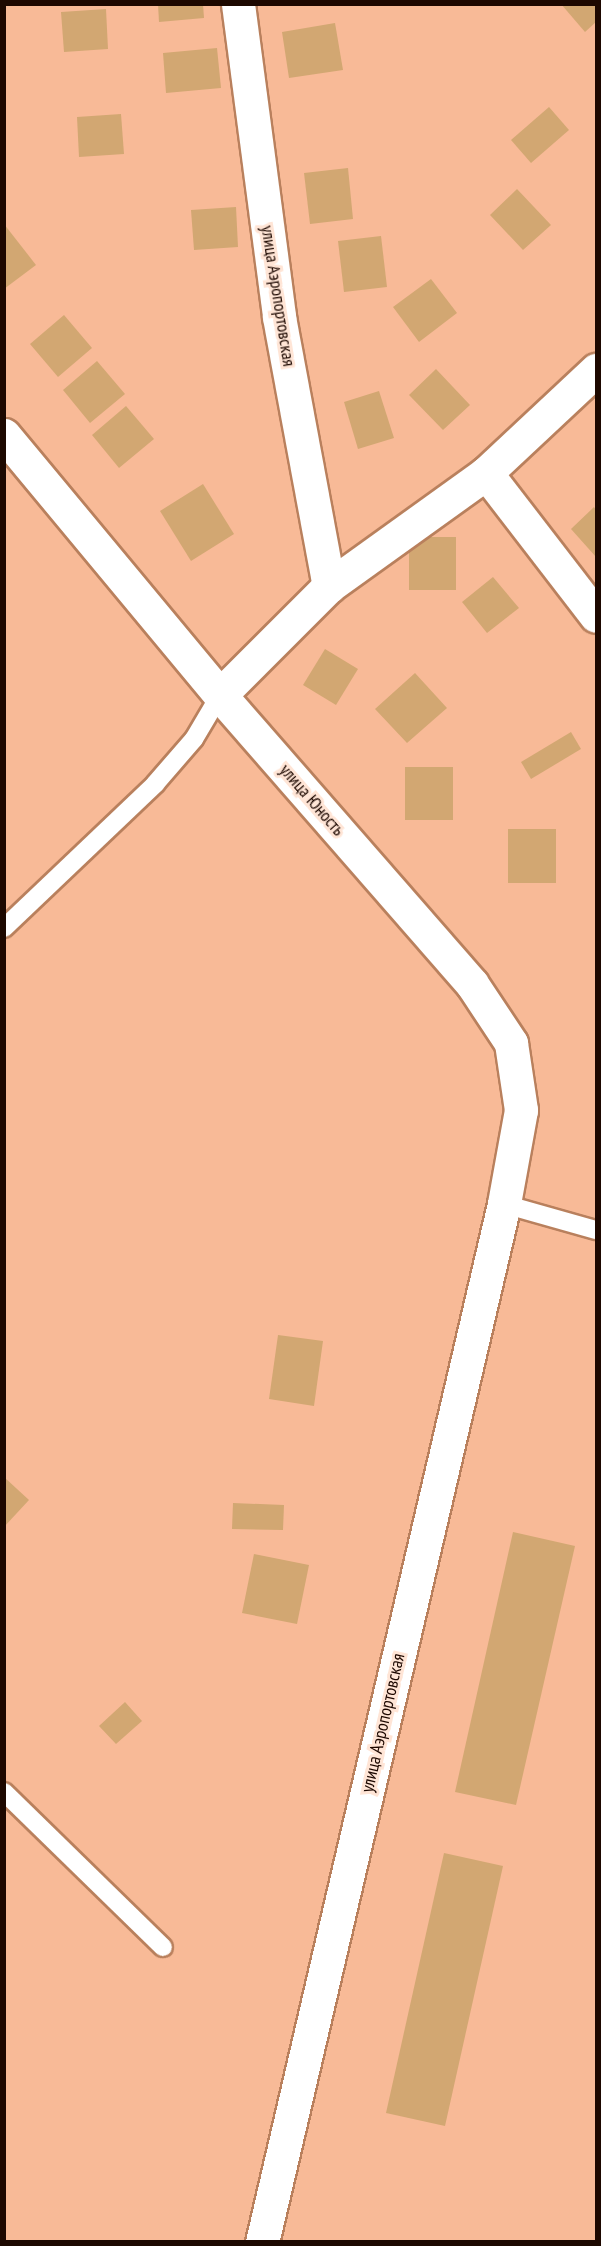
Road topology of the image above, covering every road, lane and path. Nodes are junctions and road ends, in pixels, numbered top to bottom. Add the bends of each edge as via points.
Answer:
1 (238, 4) edge
2 (597, 370) edge
3 (4, 435) edge
4 (486, 473) junction
5 (329, 586) junction
6 (597, 616) edge
7 (220, 695) junction
8 (4, 928) edge
9 (504, 1204) junction
10 (597, 1230) edge
11 (4, 1792) edge
12 (163, 1947) dead end
13 (262, 2241) edge

1 - 5 street, улица Аэропортовская via 279,317
2 - 4 street
3 - 7 street, улица Юность
4 - 5 street
4 - 6 street
5 - 7 street
7 - 8 lane via 194,739 155,784
7 - 9 street, улица Юность via 472,984 511,1043 520,1110
9 - 10 lane
9 - 13 street, улица Аэропортовская
11 - 12 lane

